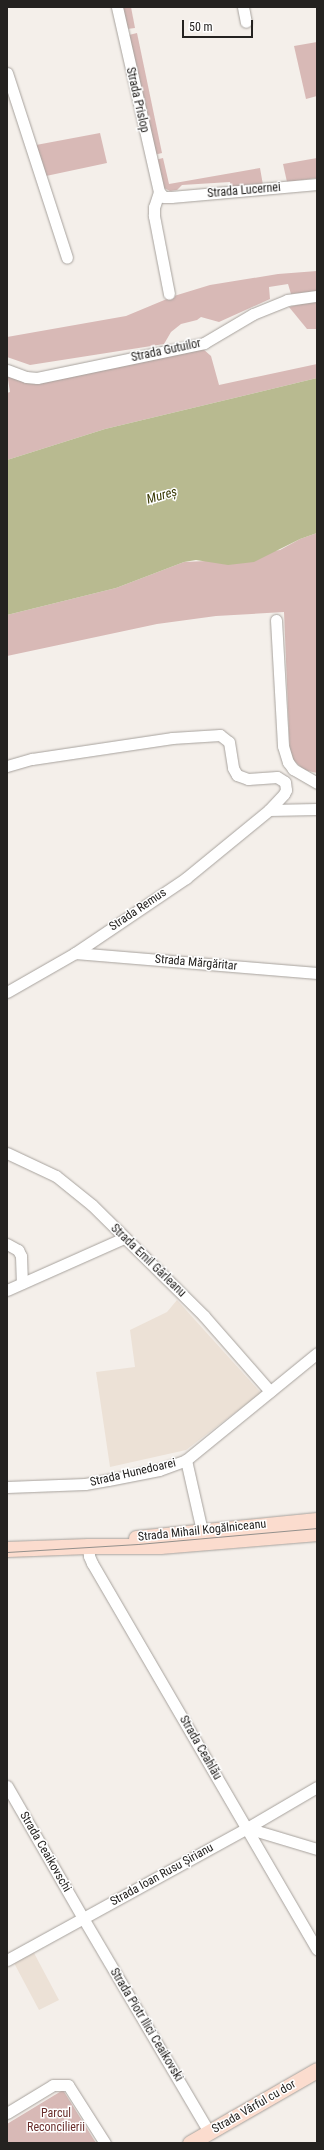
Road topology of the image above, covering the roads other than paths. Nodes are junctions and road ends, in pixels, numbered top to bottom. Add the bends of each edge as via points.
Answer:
1 (117, 7) edge
2 (243, 7) edge
3 (246, 22) dead end
4 (7, 73) edge
5 (317, 184) edge
6 (159, 192) junction
7 (67, 258) dead end
8 (169, 294) dead end
9 (317, 296) edge
10 (7, 370) edge
11 (276, 620) dead end
12 (7, 766) edge
13 (317, 783) edge
14 (317, 809) edge
15 (264, 813) junction
16 (75, 952) junction
17 (317, 972) edge
18 (7, 992) edge
19 (7, 1153) edge
20 (124, 1238) junction
21 (7, 1244) edge
22 (22, 1283) junction
23 (7, 1290) edge
24 (317, 1354) edge
25 (270, 1392) junction
26 (186, 1460) junction
27 (7, 1487) edge
28 (316, 1529) edge
29 (202, 1531) junction
30 (88, 1546) junction
31 (7, 1549) edge
32 (7, 1786) edge
33 (317, 1787) edge
34 (247, 1828) junction
35 (317, 1849) edge
36 (83, 1918) junction
37 (317, 1949) edge
38 (7, 1960) edge
39 (317, 2070) edge
40 (7, 2113) edge
41 (209, 2132) junction
42 (105, 2143) edge
43 (190, 2143) edge

1 - 6 street, Strada Prislop
2 - 3 street
4 - 7 street
5 - 6 street, Strada Lucernei via 172,197 164,197
6 - 8 street, Strada Prislop via 154,216
9 - 10 street, Strada Gutuilor via 287,300 254,314 204,343 37,378
11 - 13 street via 283,746 293,769
12 - 15 street, Strada Remus via 32,759 172,738 220,735 229,742 233,768 238,775 248,779 277,777 285,782 284,794
14 - 15 street
15 - 16 street, Strada Remus via 186,878
16 - 17 street, Strada Mărgăritar
16 - 18 street, Strada Remus
19 - 20 street, Strada Emil Gârleanu via 56,1176 92,1205
20 - 22 street
20 - 25 street, Strada Emil Gârleanu via 204,1316
21 - 22 street via 18,1250 21,1256
22 - 23 street
24 - 25 street, Strada Hunedoarei
25 - 26 street, Strada Hunedoarei
26 - 27 street, Strada Hunedoarei via 159,1470 85,1484
26 - 29 street
28 - 29 main road, Strada Mihail Kogălniceanu
28 - 30 main road, Strada Mihail Kogălniceanu via 160,1546
29 - 30 main road, Strada Mihail Kogălniceanu via 138,1537
30 - 31 main road, Strada Mihail Kogălniceanu
30 - 34 street, Strada Ceahlău via 92,1563
32 - 36 street, Strada Ceaikovschi
33 - 34 street, Strada Ioan Rusu Șirianu
34 - 35 street
34 - 36 street, Strada Ioan Rusu Șirianu
34 - 37 street, Strada Ceahlău
36 - 38 street, Strada Ioan Rusu Șirianu
36 - 41 street, Strada Piotr Ilici Ceaikovski
39 - 41 main road, Strada Vârful cu dor
40 - 42 street via 53,2085 68,2085
41 - 43 main road, Strada Vârful cu dor

